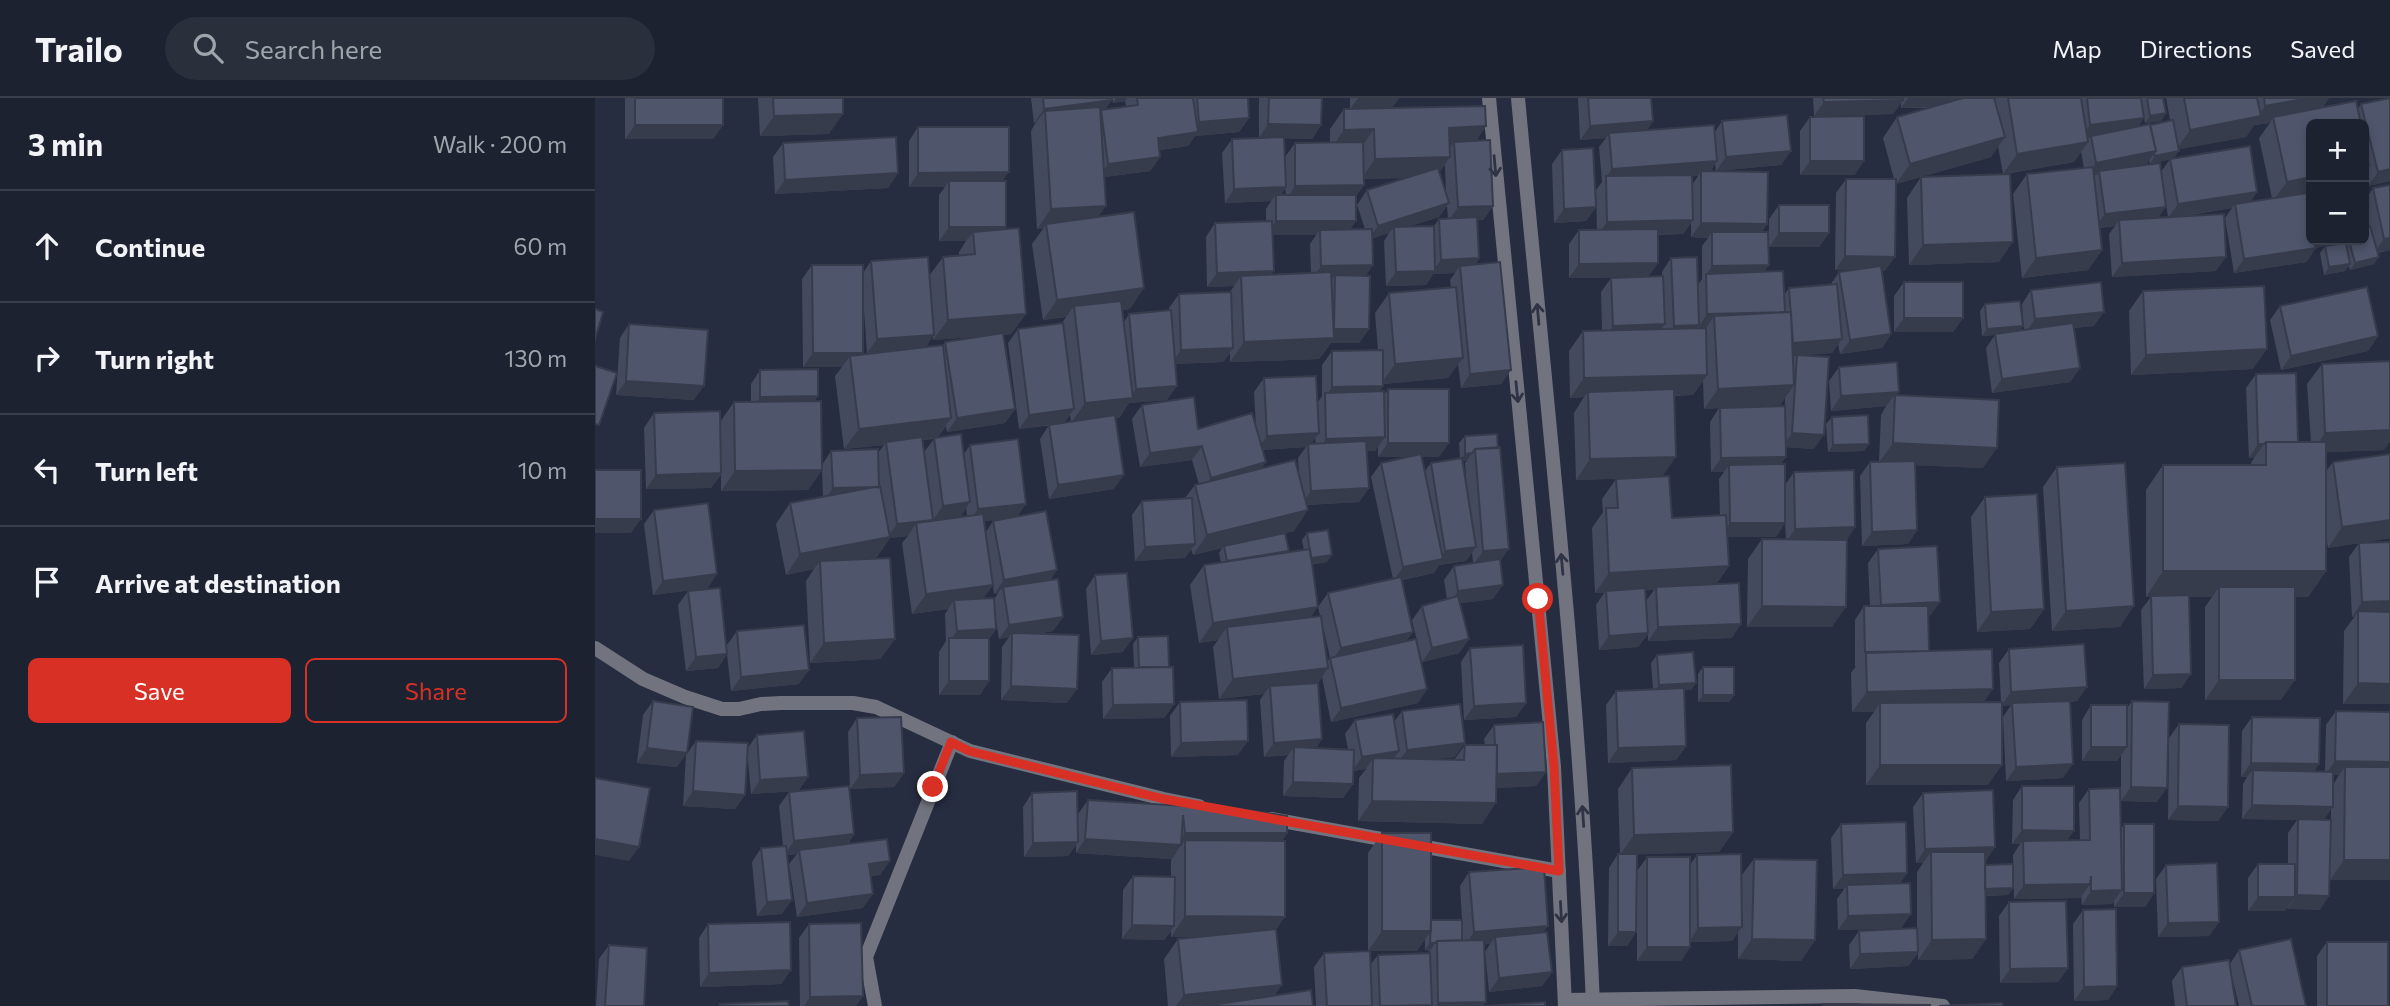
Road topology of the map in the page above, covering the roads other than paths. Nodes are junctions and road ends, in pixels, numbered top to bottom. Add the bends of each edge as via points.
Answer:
1 (1489, 98) edge
2 (1518, 98) edge
3 (595, 648) edge
4 (951, 742) junction
5 (1217, 809) edge
6 (1257, 816) edge
7 (1559, 871) junction
8 (1565, 1003) edge
9 (1593, 1003) edge
10 (875, 1006) edge
11 (1943, 1006) edge

1 -> 7 street via 1554,767
9 -> 2 street via 1569,642
3 - 4 street via 643,679 722,709 853,703 876,707
4 - 5 street via 969,751
4 - 10 street via 866,957
6 - 7 street
7 -> 8 street
8 - 9 street
9 - 11 street via 1855,996

